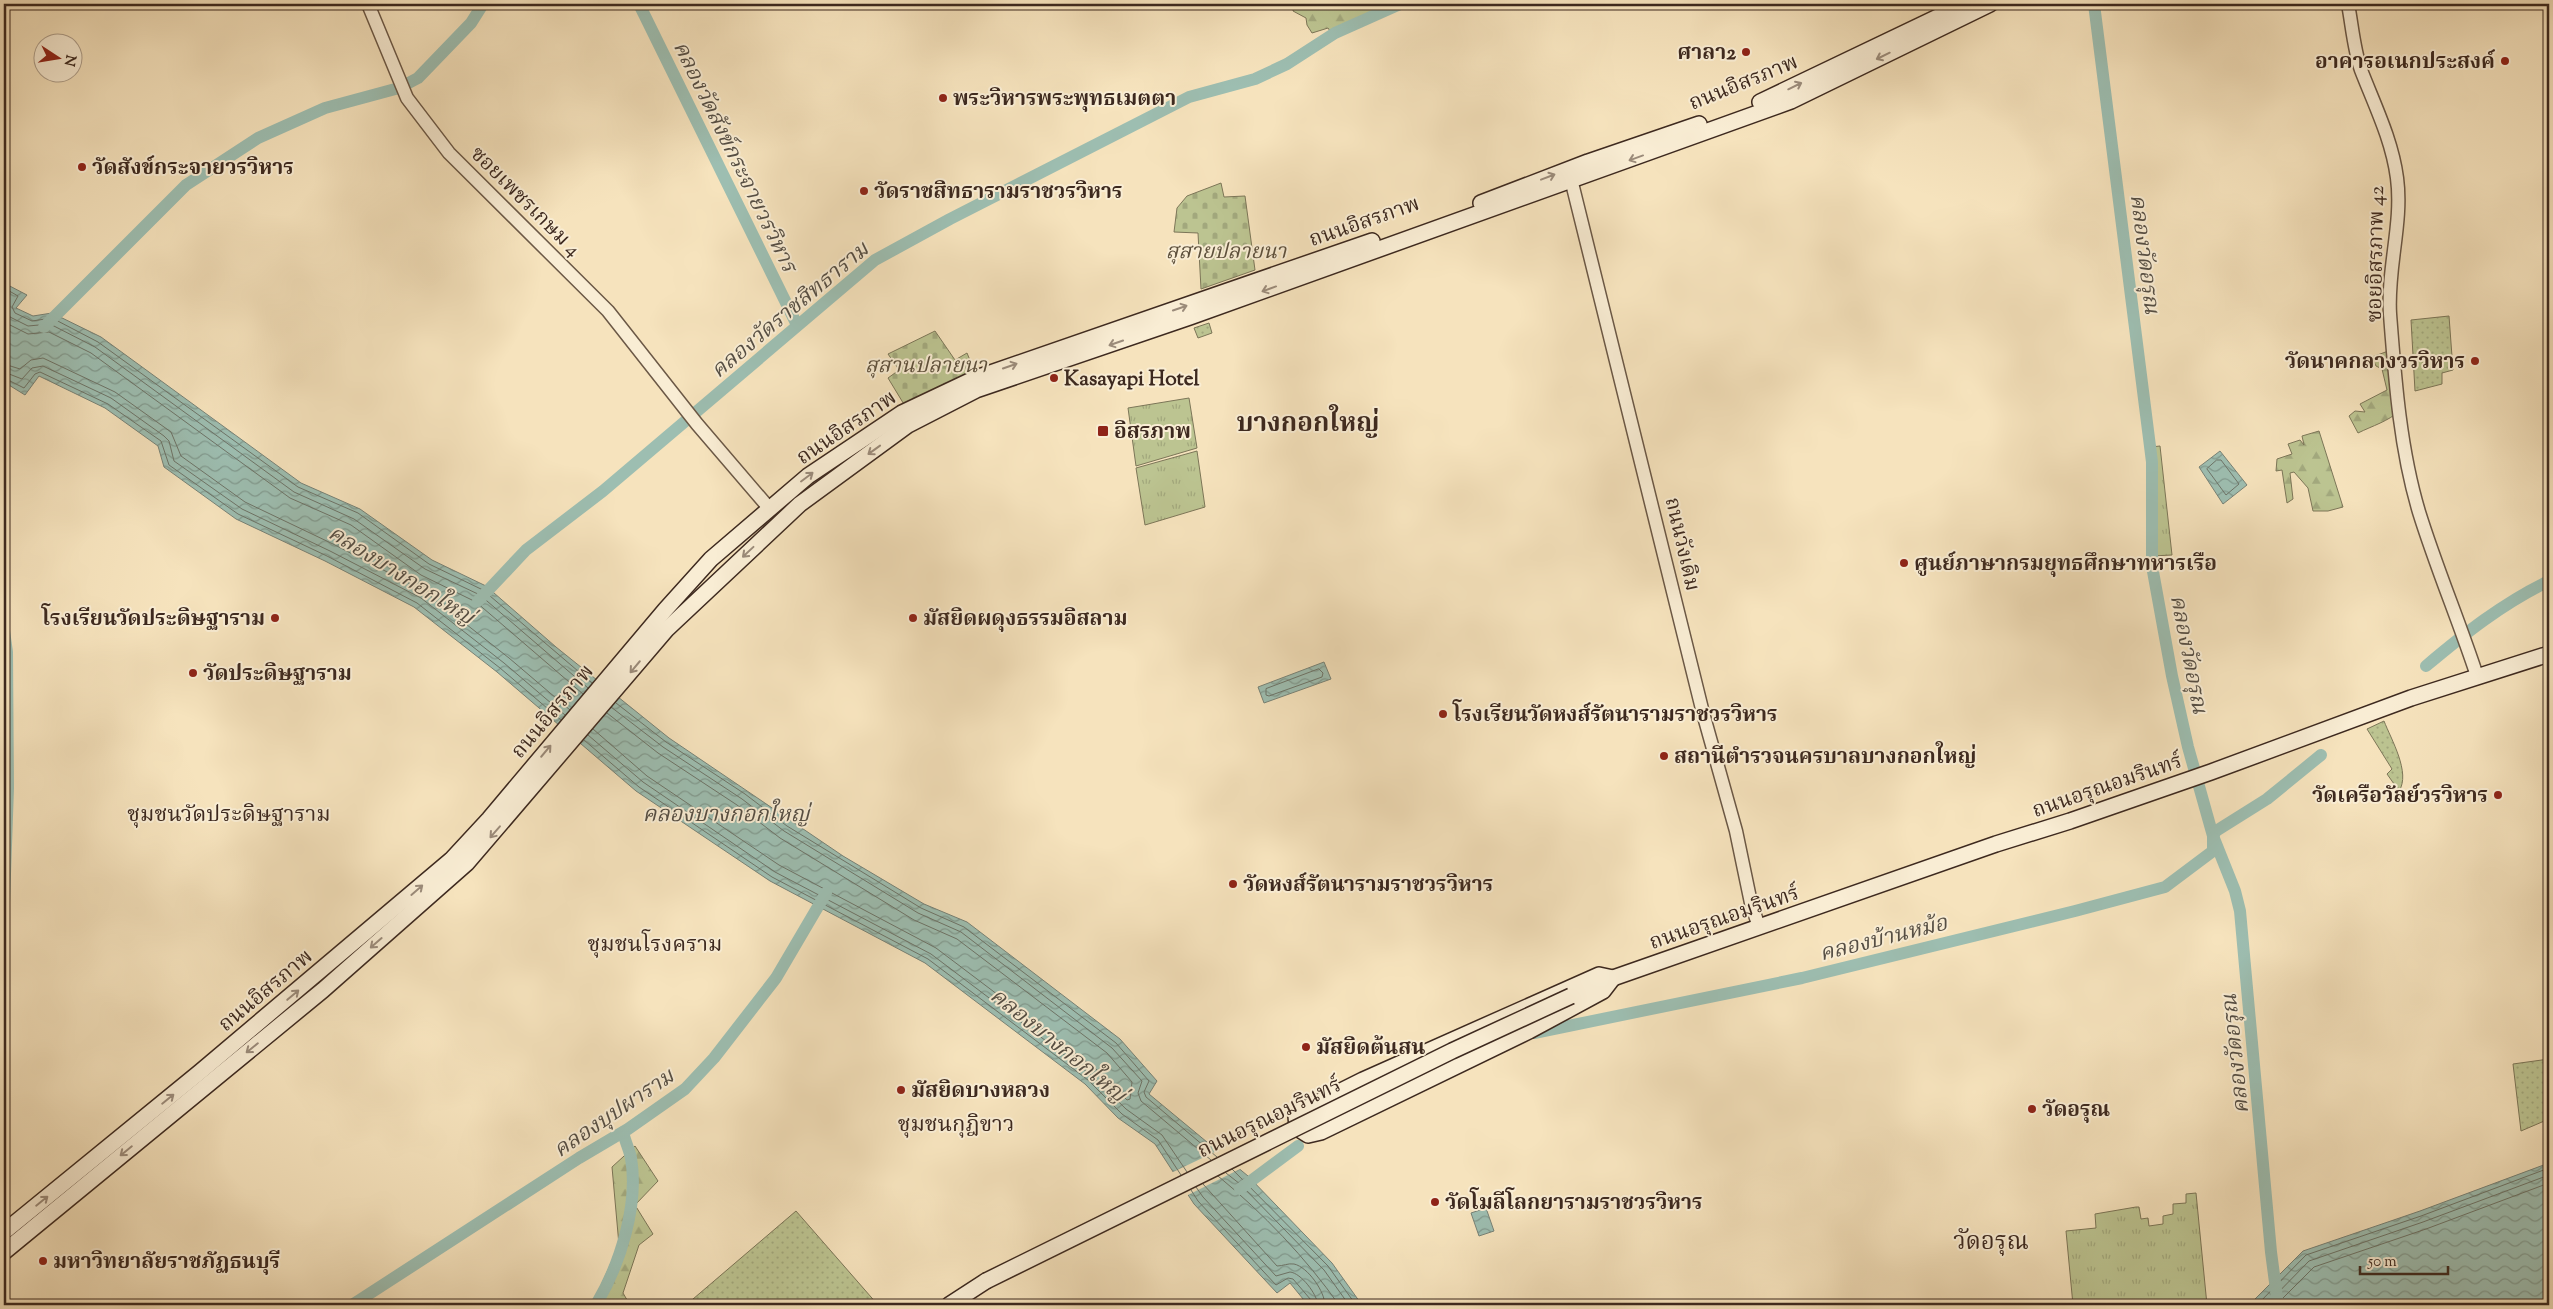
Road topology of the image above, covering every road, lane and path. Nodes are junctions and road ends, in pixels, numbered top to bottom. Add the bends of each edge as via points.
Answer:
1 (368, 4) edge
2 (1966, 4) edge
3 (1990, 4) edge
4 (2348, 4) edge
5 (1570, 175) junction
6 (769, 508) junction
7 (780, 523) junction
8 (663, 624) junction
9 (2549, 654) edge
10 (2478, 676) junction
11 (520, 792) junction
12 (1759, 927) junction
13 (1613, 978) junction
14 (4, 1232) edge
15 (4, 1252) edge
16 (949, 1305) edge

1 - 6 street, ซอยเพชรเกษม 4 via 407,98 449,153 608,311 697,424
5 -> 2 main road, ถนนอิสรภาพ via 1771,98
3 -> 5 main road via 1791,101
4 - 10 street, ซอยอิสรภาพ 42 via 2361,68 2375,100 2397,178 2399,204 2391,269 2390,312 2402,431 2419,511
6 -> 5 main road, ถนนอิสรภาพ via 808,476 902,413 976,378
5 -> 7 main road via 1190,317 976,390 908,425 800,504
5 - 12 street, ถนนวังเดิม via 1703,712 1736,831 1750,903
6 - 7 main road
6 - 8 main road, ถนนอิสรภาพ via 711,559
7 -> 8 main road
8 - 11 main road, ถนนอิสรภาพ
9 - 10 main road, ถนนอรุณอมรินทร์
10 - 12 main road, ถนนอรุณอมรินทร์ via 2186,781
14 -> 11 main road, ถนนอิสรภาพ via 207,1067 452,860
11 -> 15 main road via 467,863 323,990
12 - 13 main road, ถนนอรุณอมรินทร์
13 - 13 main road via 1603,992 1321,1132 1308,1135 1297,1128 1296,1116 1301,1111 1363,1080 1599,975
13 - 16 main road, ถนนอรุณอมรินทร์, bridge via 1435,1060 986,1281

